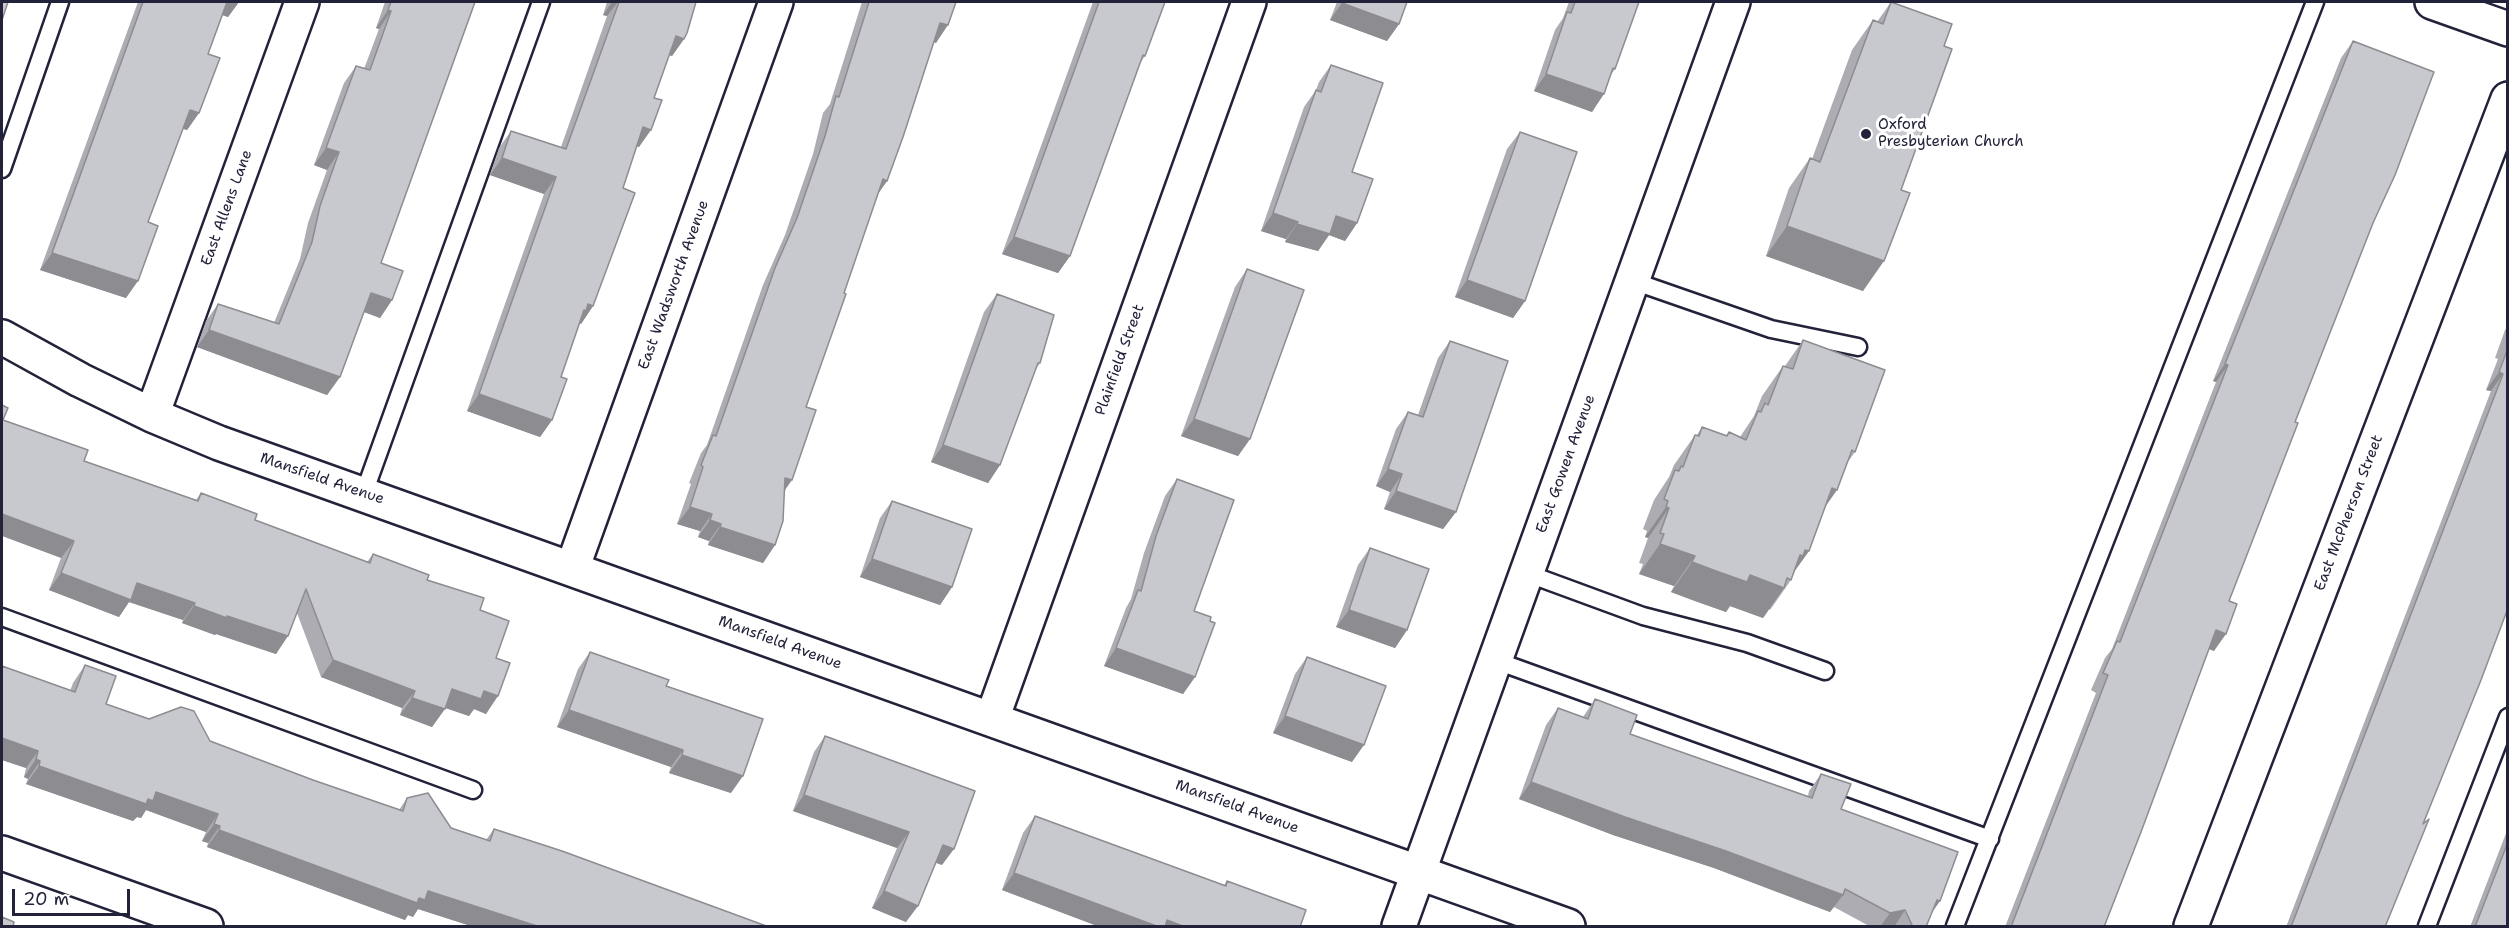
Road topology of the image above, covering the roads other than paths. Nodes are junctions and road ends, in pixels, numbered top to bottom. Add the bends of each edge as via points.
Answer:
1 (60, 2) edge
2 (302, 2) edge
3 (541, 2) edge
4 (776, 2) edge
5 (1249, 2) edge
6 (1733, 2) edge
7 (2315, 2) edge
8 (2432, 2) edge
9 (2492, 16) edge
10 (2508, 99) edge
11 (2, 169) edge
12 (1633, 281) junction
13 (2, 337) edge
14 (1858, 347) dead end
15 (152, 415) junction
16 (364, 493) junction
17 (572, 569) junction
18 (1526, 573) junction
19 (2, 617) edge
20 (1494, 660) junction
21 (1825, 671) dead end
22 (2508, 717) edge
23 (992, 719) junction
24 (473, 790) dead end
25 (1990, 839) junction
26 (2, 853) edge
27 (1418, 872) junction
28 (206, 927) edge
29 (1399, 927) edge
30 (1568, 927) edge
31 (1955, 927) edge
32 (2192, 927) edge
33 (2427, 927) edge

1 - 11 lane
2 - 15 street, East Allens Lane
3 - 16 lane
4 - 17 street, East Wadsworth Avenue
5 - 23 street, Plainfield Street
6 - 12 street, East Gowen Avenue
7 - 25 lane
8 - 9 street
10 - 32 street, East McPherson Street
12 - 14 lane via 1771,329
12 - 18 street, East Gowen Avenue
13 - 15 street, Mansfield Avenue
15 - 16 street, Mansfield Avenue
16 - 17 street, Mansfield Avenue
17 - 23 street, Mansfield Avenue
18 - 20 street, East Gowen Avenue
18 - 21 lane via 1643,616 1747,643
19 - 24 lane
20 - 25 lane
20 - 27 street, East Gowen Avenue
22 - 33 lane
23 - 27 street, Mansfield Avenue
25 - 31 lane
26 - 28 street
27 - 29 street, East Gowen Avenue
27 - 30 street, Mansfield Avenue

